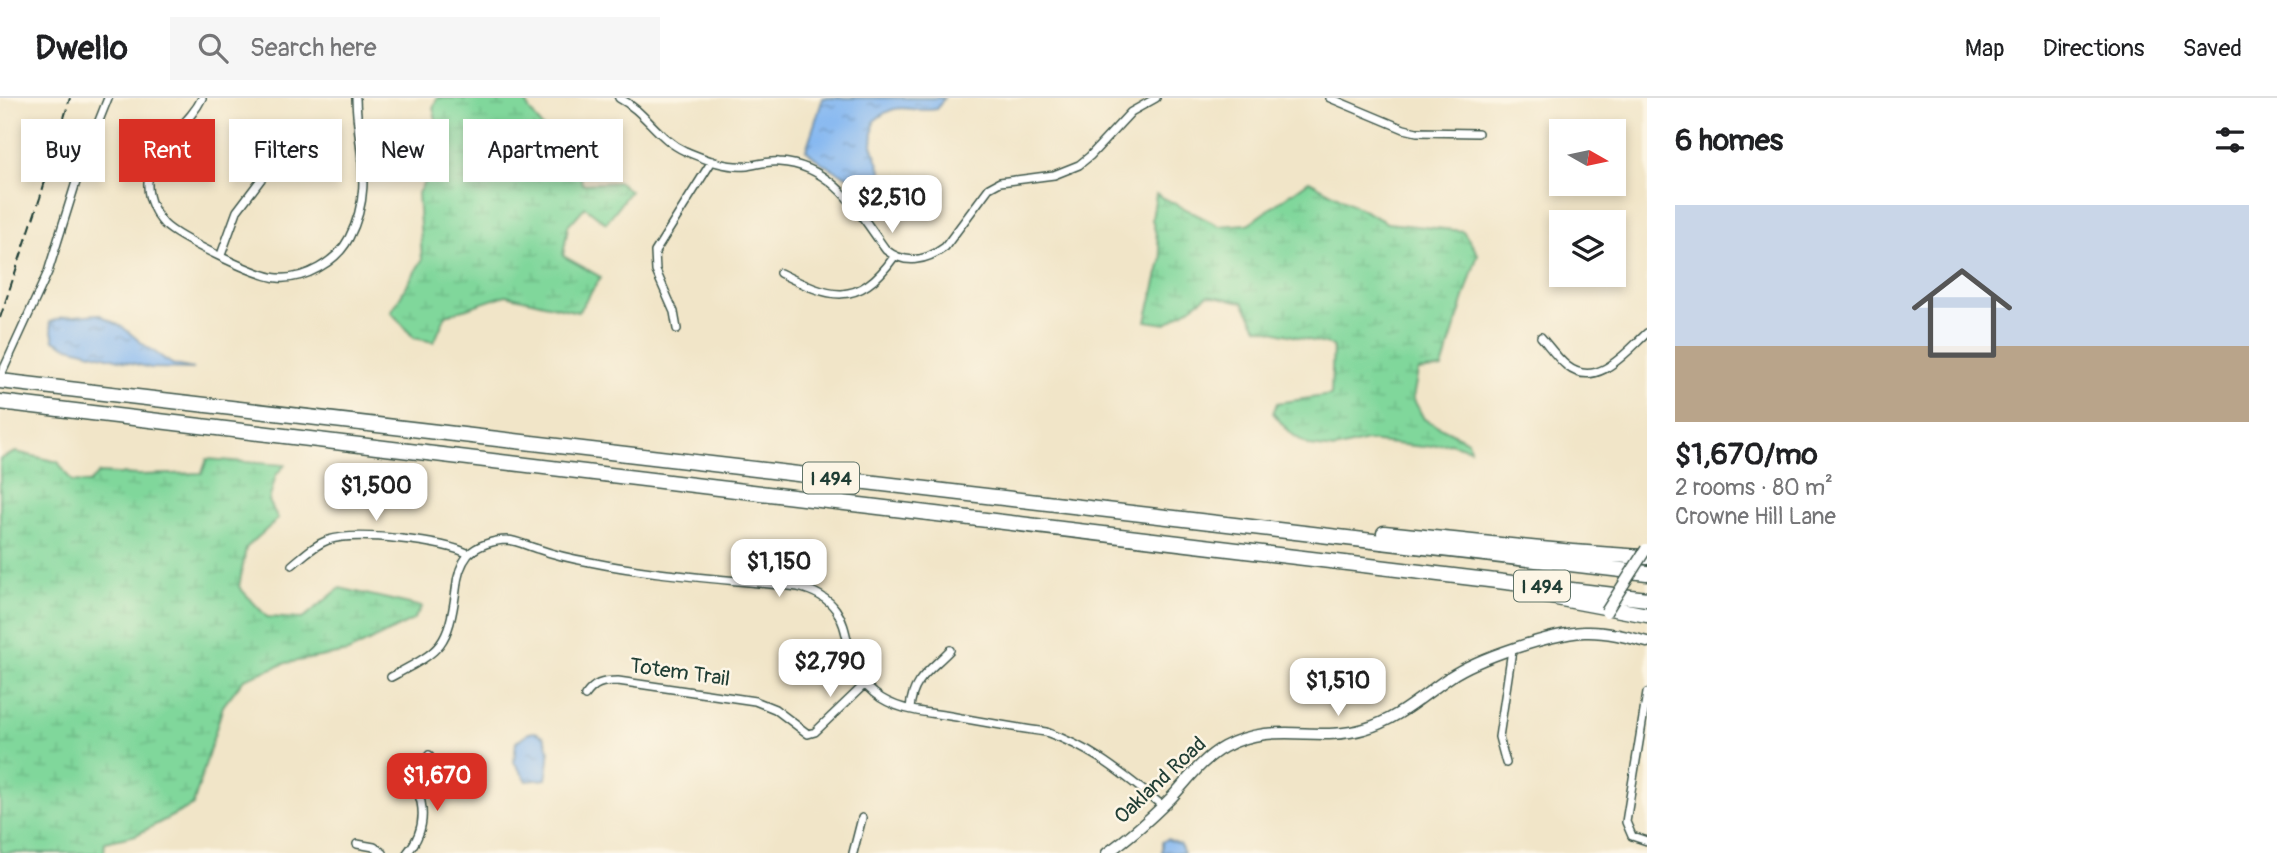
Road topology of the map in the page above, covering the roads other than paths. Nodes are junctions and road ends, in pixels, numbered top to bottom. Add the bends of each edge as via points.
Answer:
1 (108, 98) edge
2 (202, 98) edge
3 (356, 98) edge
4 (619, 98) edge
5 (1156, 98) edge
6 (1330, 98) edge
7 (1478, 133) dead end
8 (712, 162) junction
9 (259, 182) edge
10 (221, 255) junction
11 (894, 257) junction
12 (780, 273) dead end
13 (677, 329) dead end
14 (1647, 333) edge
15 (1541, 337) dead end
16 (0, 379) edge
17 (3, 402) edge
18 (1327, 534) junction
19 (1647, 551) edge
20 (469, 554) junction
21 (292, 565) dead end
22 (1647, 573) edge
23 (1437, 574) junction
24 (1647, 599) edge
25 (1647, 615) edge
26 (1597, 633) junction
27 (1647, 642) edge
28 (950, 650) dead end
29 (1512, 650) junction
30 (391, 677) dead end
31 (864, 685) junction
32 (1647, 693) edge
33 (585, 696) dead end
34 (910, 709) junction
35 (429, 755) dead end
36 (1506, 763) dead end
37 (1163, 806) junction
38 (862, 818) dead end
39 (1647, 841) edge
40 (357, 844) dead end
41 (383, 853) edge
42 (407, 853) edge
43 (853, 853) edge
44 (1107, 853) edge

1 - 16 street via 48,272
2 - 10 street via 158,150 148,186 155,211 171,230
3 - 10 street via 364,180 354,226 344,246 312,271 292,278 269,277
4 - 8 street via 669,142
5 - 11 street via 1131,112 1079,165 989,188 936,254 912,260
6 - 7 street via 1404,129
8 - 11 street via 734,166 781,162 813,172 850,199
8 - 13 street via 655,252 656,271
9 - 10 street via 237,211
11 - 12 street via 871,284 842,294 821,293
14 - 15 street via 1603,371 1585,374 1567,367
16 - 18 highway, I 494
17 - 23 highway, I 494
18 - 19 highway via 1380,533 1602,555
18 - 22 highway, I 494
19 - 26 street, bridge via 1605,612
20 - 21 street via 453,547 355,536 327,540
20 - 30 street via 458,575 451,624 443,643 428,657
20 - 31 street via 489,543 510,540 604,565 813,591 830,602 842,618 853,664
23 - 24 highway, I 494
23 - 25 highway
26 - 27 street, Oakland Road
26 - 29 street, Oakland Road via 1573,634
28 - 34 street via 919,680
29 - 36 street via 1499,737
29 - 37 street, Oakland Road via 1465,667 1398,715 1369,728 1336,734 1271,732 1221,748
31 - 33 street, Totem Trail via 808,734 775,709 755,701 618,681 598,682
31 - 34 street via 885,701
32 - 39 street via 1626,822 1632,836
34 - 37 street via 1061,737 1115,767
35 - 42 street via 416,782 422,825
37 - 44 street, Oakland Road
38 - 43 street
40 - 41 street

